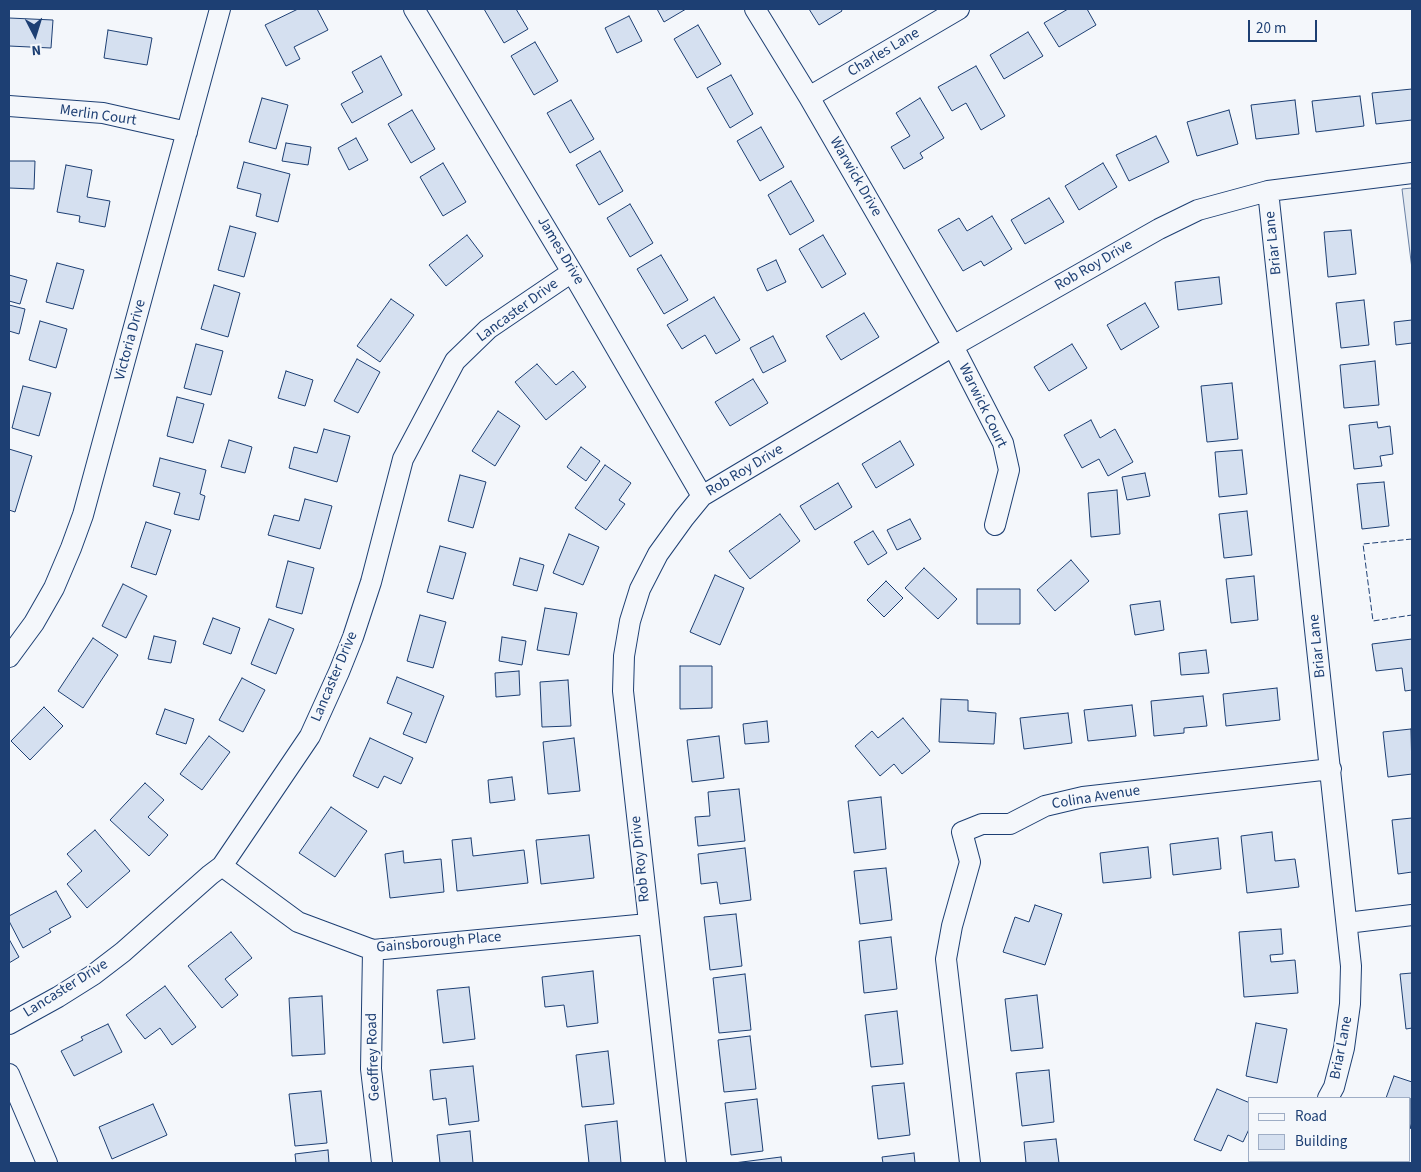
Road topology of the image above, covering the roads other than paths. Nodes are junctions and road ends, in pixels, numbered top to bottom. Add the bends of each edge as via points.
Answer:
1 (220, 9) edge
2 (414, 9) edge
3 (755, 9) edge
4 (959, 9) edge
5 (809, 97) junction
6 (9, 106) edge
7 (187, 132) junction
8 (1412, 172) edge
9 (1268, 191) junction
10 (572, 272) junction
11 (953, 346) junction
12 (702, 496) junction
13 (995, 525) dead end
14 (9, 657) edge
15 (1331, 769) junction
16 (222, 866) junction
17 (1412, 915) edge
18 (1347, 922) junction
19 (648, 924) junction
20 (373, 950) junction
21 (9, 1024) edge
22 (9, 1074) edge
23 (1329, 1097) edge
24 (47, 1163) edge
25 (382, 1163) edge
26 (676, 1163) edge
27 (970, 1163) edge

1 - 7 street, Victoria Drive
2 - 10 street, James Drive
3 - 5 street, Warwick Drive
4 - 5 street, Charles Lane
5 - 11 street, Warwick Drive
6 - 7 street, Merlin Court via 103,113
7 - 14 street, Victoria Drive via 72,548 34,623
8 - 9 street, Rob Roy Drive
9 - 11 street, Rob Roy Drive via 1198,210 1159,229
9 - 15 street, Briar Lane
10 - 12 street, James Drive
10 - 16 street, Lancaster Drive via 488,329 455,361 403,459 353,637 310,736
11 - 12 street, Rob Roy Drive
11 - 13 street, Warwick Court via 1003,443 1009,470
12 - 19 street, Rob Roy Drive via 658,554 645,580 630,621 624,656 622,692
15 - 18 street, Briar Lane
15 - 27 street, Colina Avenue via 1083,797 1045,806 1010,824 982,824 962,832 970,862 946,959
16 - 20 street, Gainsborough Place via 298,922
16 - 21 street, Lancaster Drive via 108,964
17 - 18 street
18 - 23 street, Briar Lane via 1350,1004 1344,1048
19 - 20 street, Gainsborough Place
19 - 26 street, Rob Roy Drive
20 - 25 street, Geoffrey Road via 371,1069
22 - 24 street

